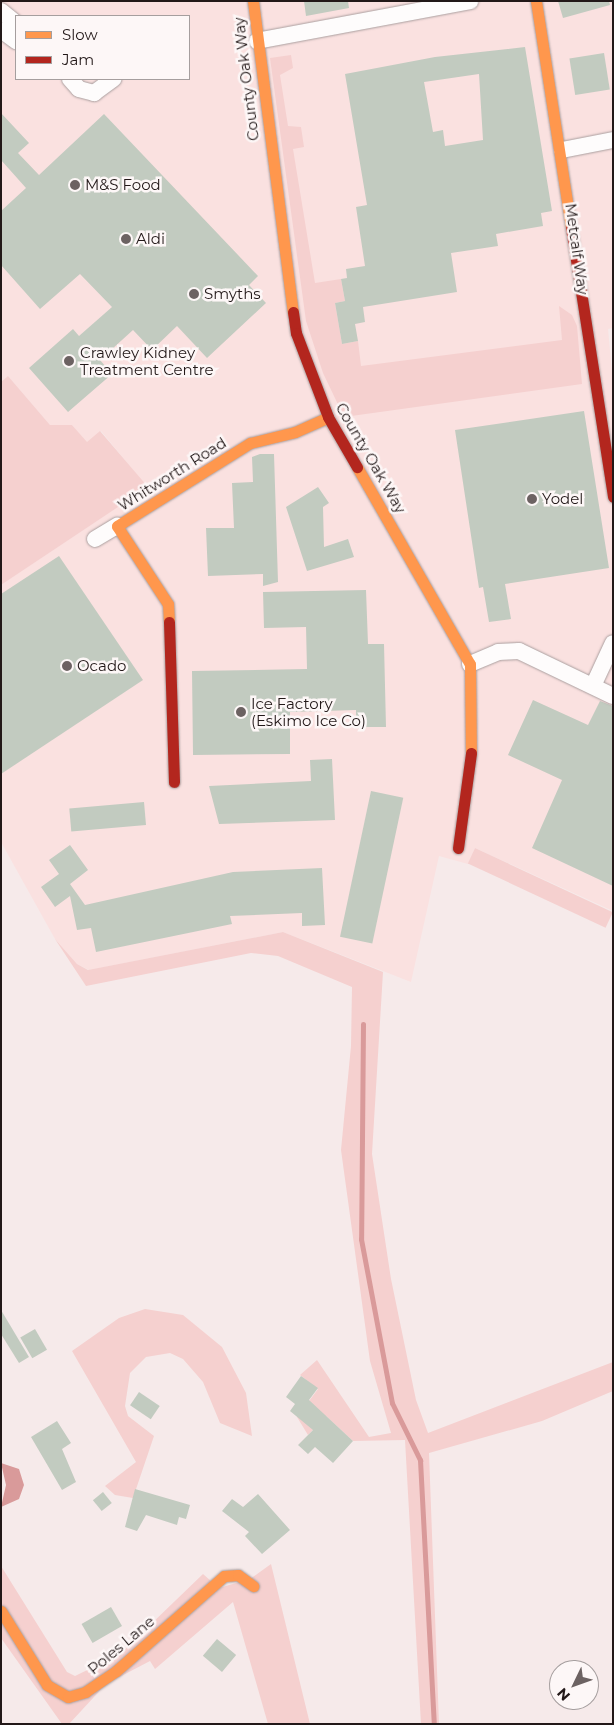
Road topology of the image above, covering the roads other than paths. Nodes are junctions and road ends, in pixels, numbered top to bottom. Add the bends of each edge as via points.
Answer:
1 (253, 1) edge
2 (470, 1) edge
3 (536, 1) edge
4 (1, 11) edge
5 (15, 21) edge
6 (1, 30) edge
7 (15, 40) edge
8 (257, 41) junction
9 (71, 80) edge
10 (112, 80) edge
11 (613, 140) edge
12 (562, 150) junction
13 (328, 417) junction
14 (613, 497) edge
15 (117, 526) junction
16 (95, 539) dead end
17 (613, 643) edge
18 (470, 664) junction
19 (593, 686) junction
20 (613, 696) edge
21 (174, 782) dead end
22 (458, 848) dead end
23 (253, 1586) dead end
24 (1, 1611) edge

1 - 8 street, County Oak Way
2 - 8 street
3 - 12 street, Metcalf Way
4 - 5 street
6 - 7 street
8 - 13 street, County Oak Way via 296,334
9 - 10 street via 81,90 94,93
11 - 12 street
12 - 14 street, Metcalf Way
13 - 15 street, Whitworth Road via 295,432 250,443
13 - 18 street, County Oak Way
15 - 16 street
15 - 21 street, Whitworth Road via 168,604
17 - 19 street
18 - 19 street via 498,652 519,651
18 - 22 street, County Oak Way via 471,754
19 - 20 street
23 - 24 street, Poles Lane via 238,1575 224,1576 110,1676 68,1697 47,1685

